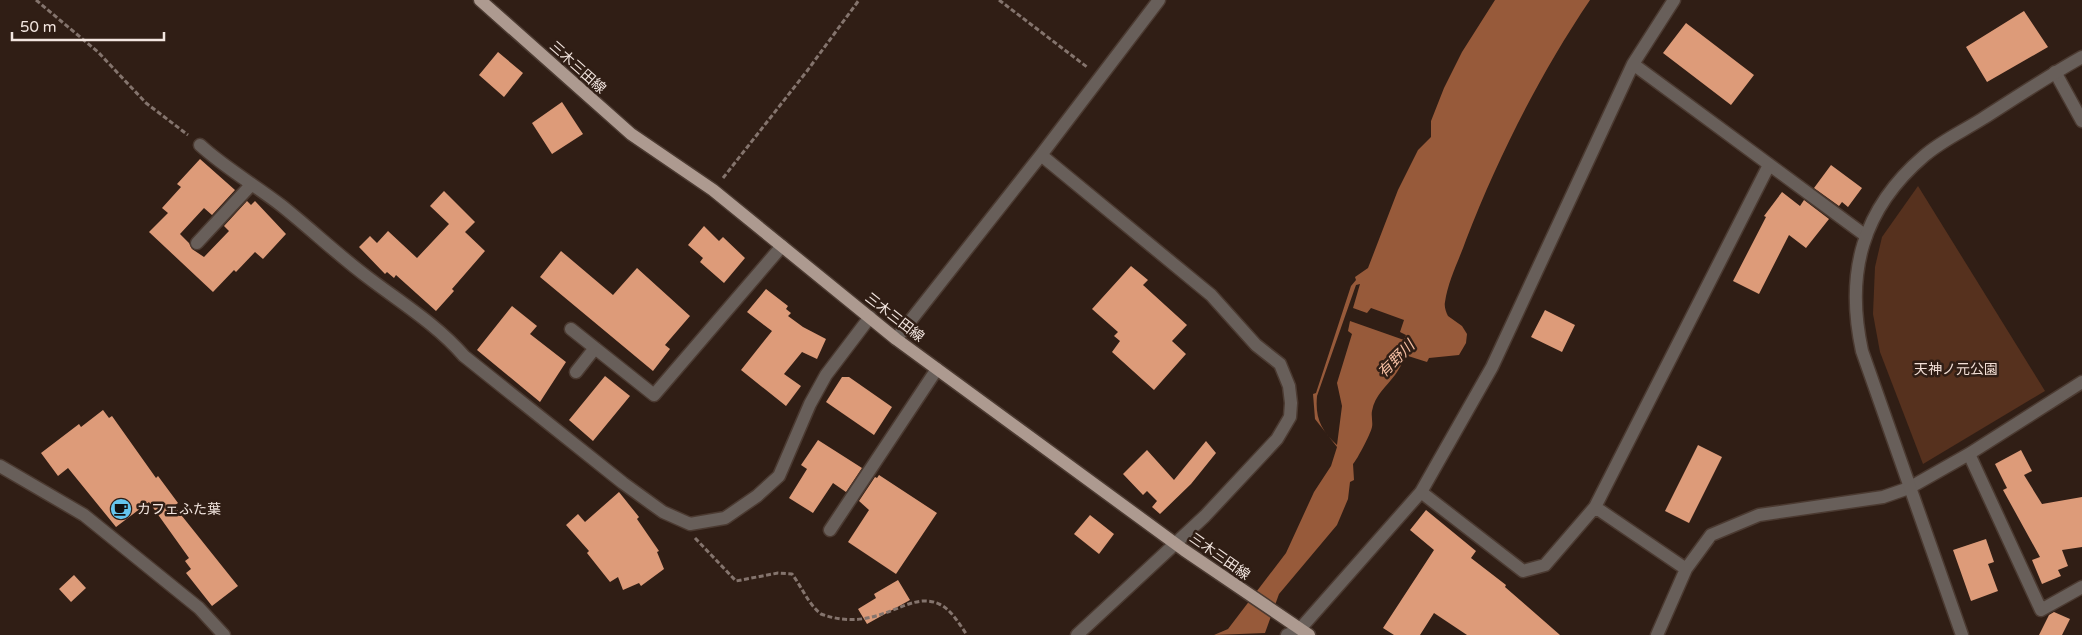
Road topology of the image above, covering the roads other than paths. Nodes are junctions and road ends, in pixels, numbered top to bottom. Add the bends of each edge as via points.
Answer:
1 (480, 0) edge
2 (1159, 0) edge
3 (1674, 0) edge
4 (2082, 57) edge
5 (1633, 64) junction
6 (2055, 72) junction
7 (2082, 121) edge
8 (200, 145) road end
9 (1041, 155) junction
10 (1769, 165) junction
11 (252, 185) junction
12 (1866, 236) junction
13 (197, 243) dead end
14 (782, 246) junction
15 (870, 317) junction
16 (572, 329) dead end
17 (896, 339) junction
18 (596, 348) junction
19 (937, 369) junction
20 (576, 372) dead end
21 (2082, 382) edge
22 (1969, 454) junction
23 (0, 466) edge
24 (1909, 488) junction
25 (1421, 492) junction
26 (1595, 507) junction
27 (830, 530) dead end
28 (1179, 546) junction
29 (1686, 569) junction
30 (2082, 587) edge
31 (1304, 632) edge
32 (224, 635) edge
33 (1077, 635) edge
34 (1287, 635) edge
35 (1657, 635) edge
36 (1962, 635) edge

1 - 14 main road, 三木三田線 via 631,134 714,190
2 - 9 street
3 - 5 street
4 - 6 street
5 - 10 street
5 - 25 street via 1492,366
6 - 7 street
6 - 12 street via 1925,154 1887,196
8 - 11 street via 222,166
9 - 17 street
9 - 28 street via 1211,295 1256,345 1280,364 1289,386 1290,417 1277,440
10 - 12 street
10 - 26 street
11 - 13 street
11 - 15 street via 349,264 404,302 450,340 464,356 623,483 663,512 690,524 725,518 779,476 826,375
12 - 24 street via 1859,261 1855,319 1862,351
14 - 15 main road, 三木三田線
14 - 18 street via 654,395
15 - 17 main road, 三木三田線
16 - 18 street
17 - 19 main road, 三木三田線
18 - 20 street
19 - 27 street
19 - 28 main road, 三木三田線
21 - 22 street
22 - 24 street
22 - 30 street via 2041,610
23 - 32 street via 84,515 199,608
24 - 29 street via 1883,497 1759,515 1711,535
24 - 36 street
25 - 26 street via 1523,570 1546,565
25 - 31 street
26 - 29 street
28 - 31 main road, 三木三田線
28 - 33 street
29 - 35 street
31 - 34 street

